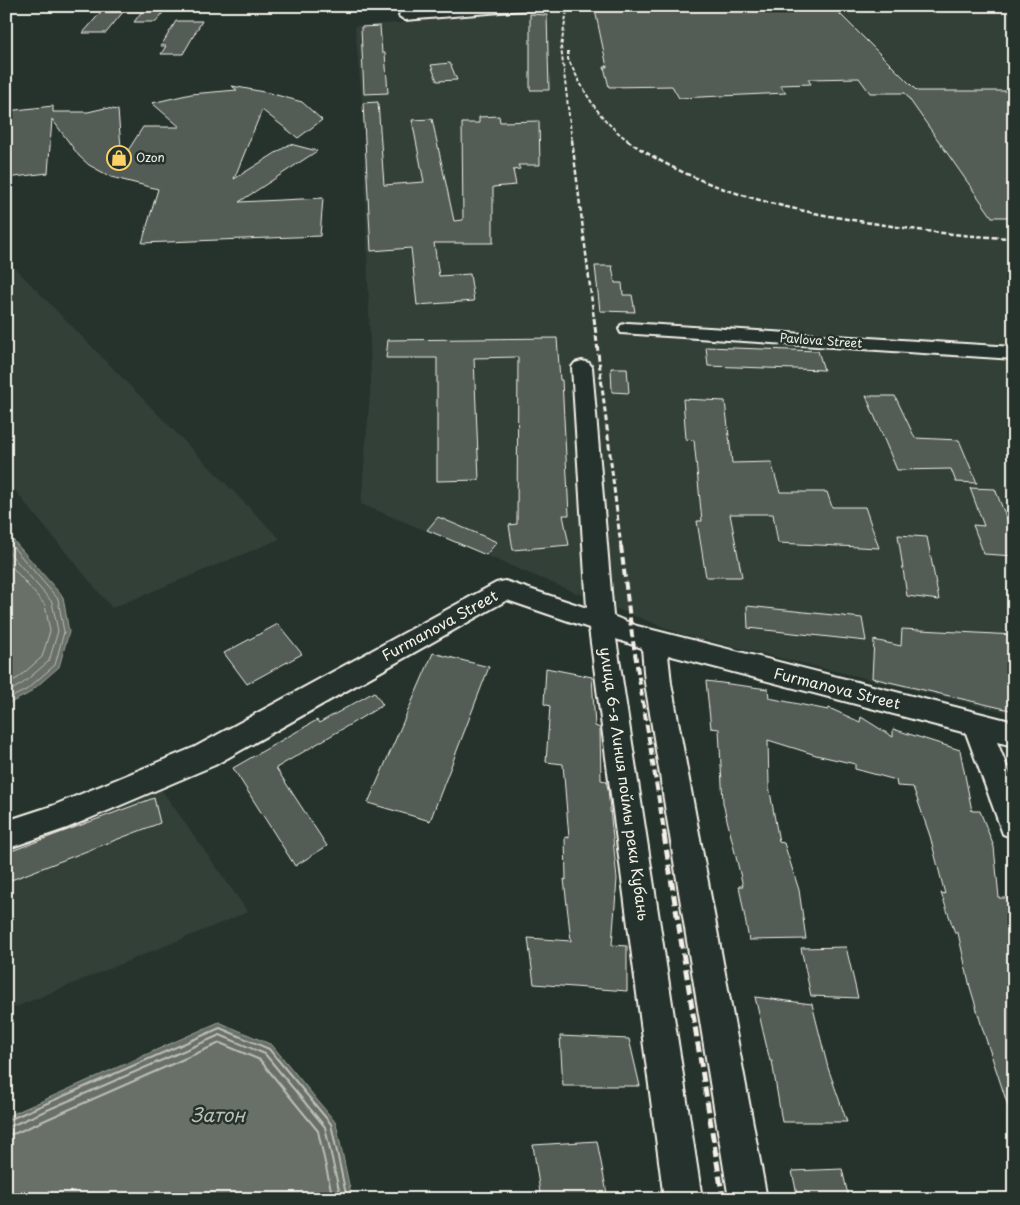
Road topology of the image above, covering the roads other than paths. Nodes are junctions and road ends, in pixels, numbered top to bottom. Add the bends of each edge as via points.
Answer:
1 (408, 6) edge
2 (536, 6) edge
3 (628, 329) dead end
4 (1014, 353) edge
5 (582, 367) dead end
6 (602, 622) junction
7 (654, 641) junction
8 (976, 725) junction
9 (1014, 734) edge
10 (1014, 824) edge
11 (6, 835) edge
12 (683, 1199) edge
13 (748, 1199) edge

1 - 2 street via 405,16
3 - 4 street, Pavlova Street
5 - 6 street, улица 6-я Линия поймы реки Кубань
6 - 7 street, Furmanova Street
6 - 11 street, Furmanova Street via 505,590 205,756 56,818
6 - 12 street, улица 6-я Линия поймы реки Кубань
7 - 8 street, Furmanova Street
7 - 13 street via 660,693
8 - 9 street, Furmanova Street
8 - 10 street

